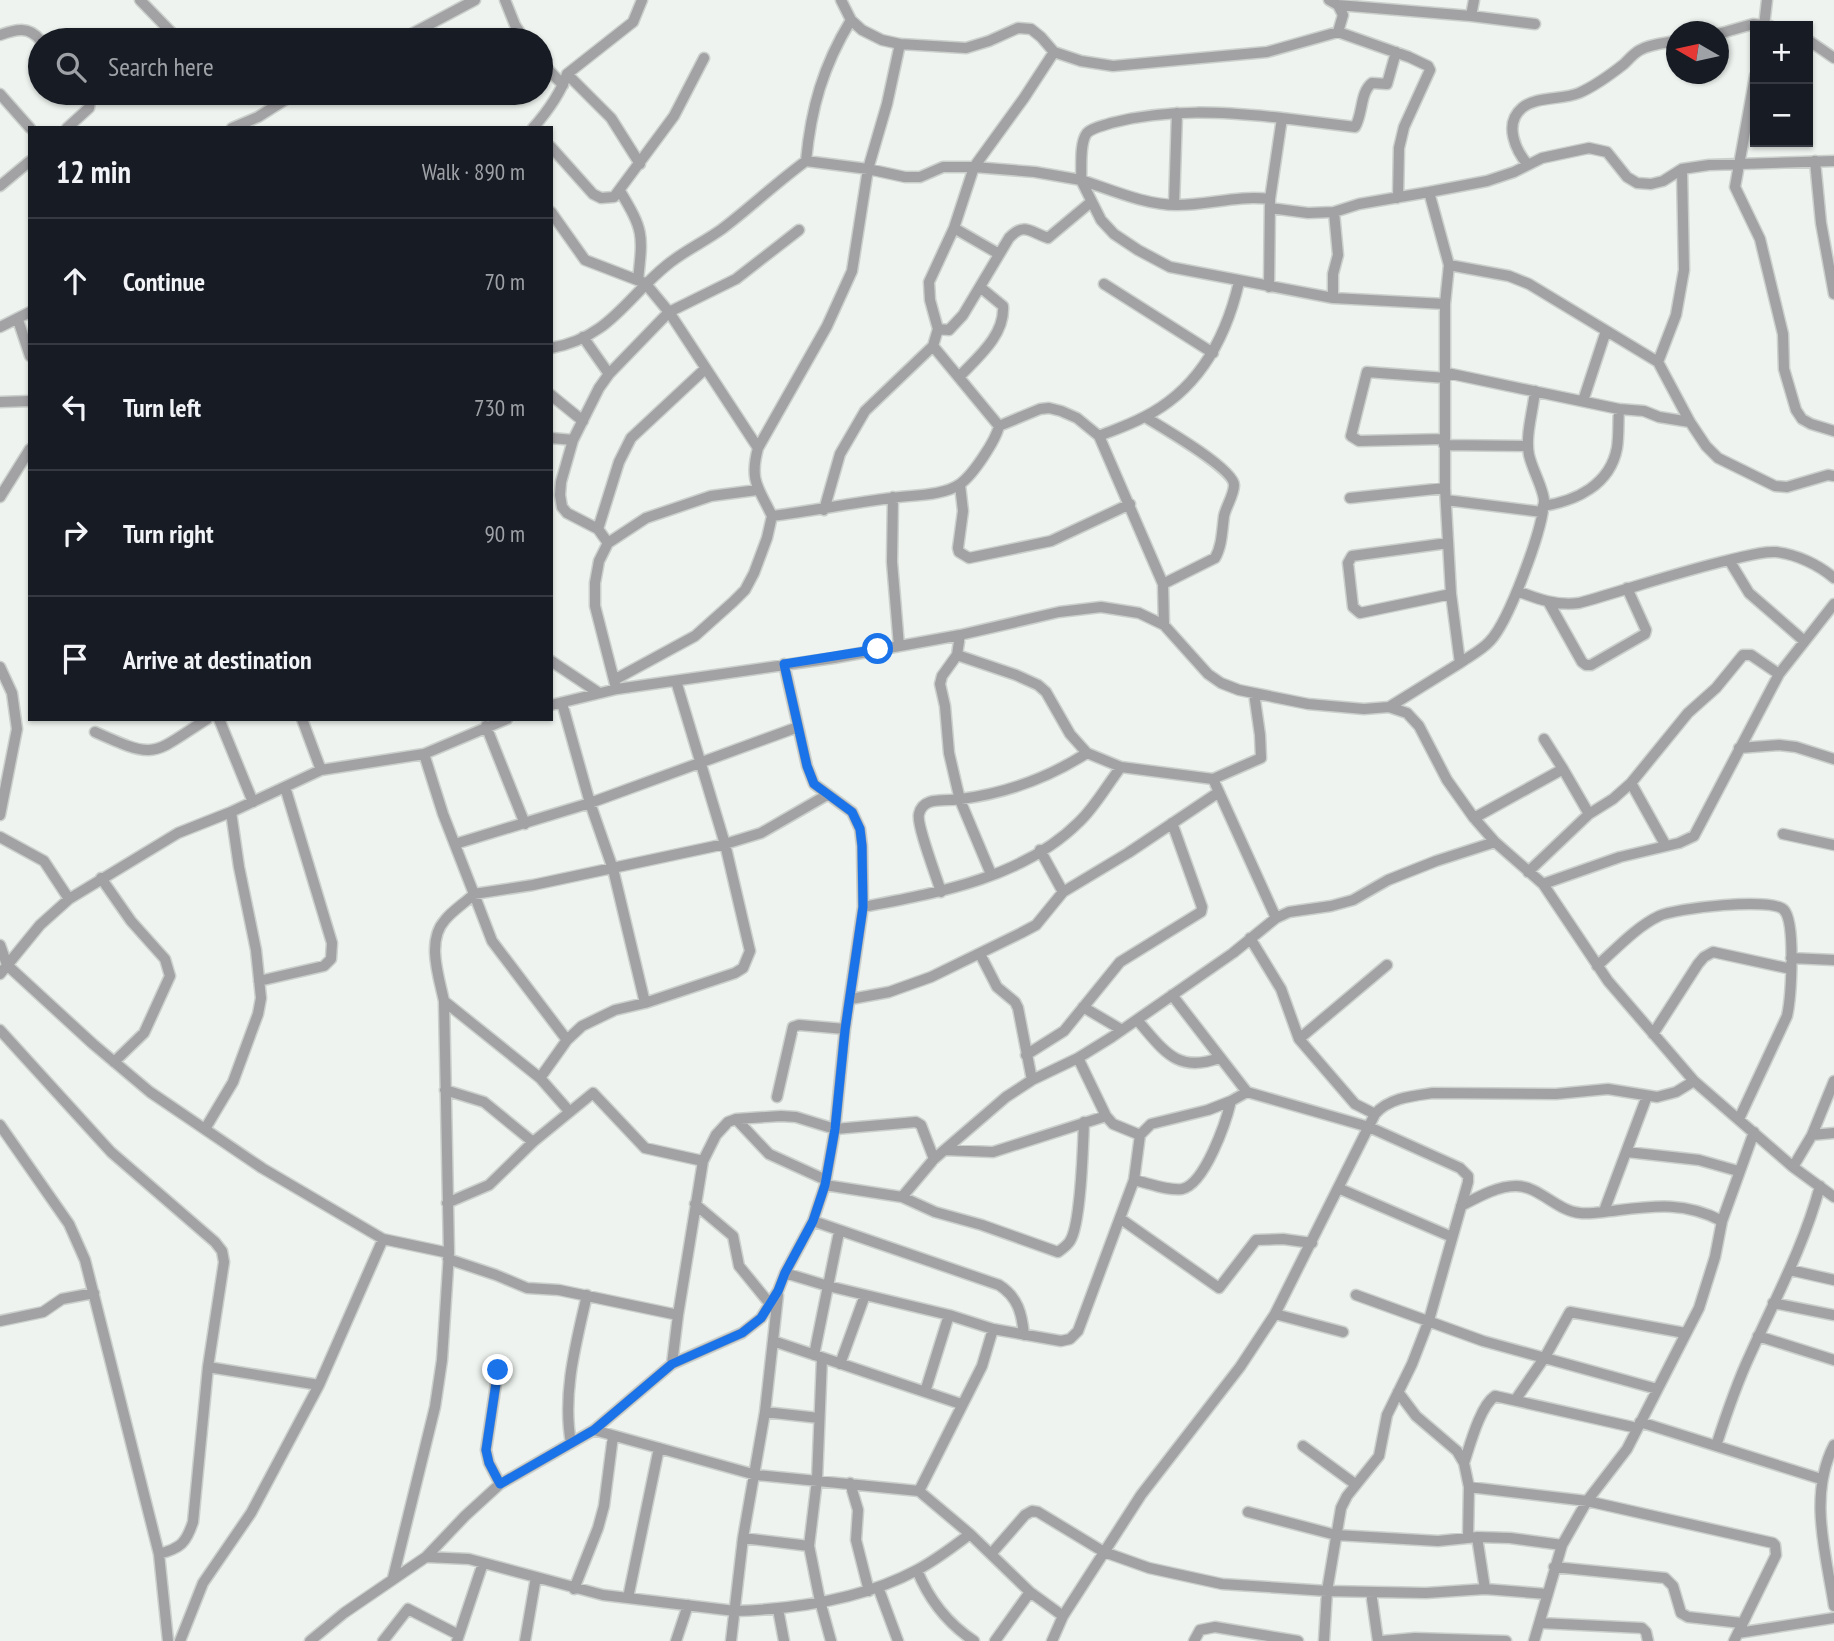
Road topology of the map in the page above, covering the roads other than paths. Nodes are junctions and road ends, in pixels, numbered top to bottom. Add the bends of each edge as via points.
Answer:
1 (140, 0) edge
2 (475, 0) edge
3 (505, 0) edge
4 (642, 0) edge
5 (841, 0) edge
6 (1474, 0) edge
7 (1767, 0) edge
8 (1334, 3) edge
9 (1471, 16) junction
10 (851, 20) junction
11 (1766, 21) edge
12 (1535, 24) dead end
13 (1750, 25) edge
14 (166, 28) edge
15 (422, 28) edge
16 (516, 28) edge
17 (28, 30) edge
18 (1729, 31) edge
19 (1338, 32) junction
20 (0, 35) edge
21 (1666, 43) edge
22 (1813, 43) edge
23 (900, 44) junction
24 (1054, 52) junction
25 (1396, 52) junction
26 (704, 58) dead end
27 (1834, 58) edge
28 (567, 74) junction
29 (553, 75) edge
30 (1754, 84) edge
31 (563, 85) junction
32 (0, 94) edge
33 (553, 102) edge
34 (90, 105) edge
35 (277, 105) edge
36 (551, 105) edge
37 (1177, 113) junction
38 (1282, 118) junction
39 (28, 126) edge
40 (69, 126) edge
41 (237, 126) edge
42 (535, 126) edge
43 (553, 149) edge
44 (806, 161) junction
45 (1815, 161) junction
46 (1834, 161) edge
47 (28, 163) edge
48 (640, 164) junction
49 (1740, 165) junction
50 (1528, 166) junction
51 (974, 167) junction
52 (868, 169) junction
53 (1682, 169) junction
54 (1081, 180) junction
55 (0, 186) edge
56 (620, 191) junction
57 (1429, 192) junction
58 (1398, 198) junction
59 (1091, 202) junction
60 (1270, 204) junction
61 (1174, 205) junction
62 (1334, 212) junction
63 (553, 215) edge
64 (954, 228) junction
65 (799, 230) dead end
66 (999, 254) junction
67 (1449, 265) junction
68 (642, 282) junction
69 (1239, 282) junction
70 (1104, 284) dead end
71 (980, 287) junction
72 (1269, 287) junction
73 (1834, 294) edge
74 (1333, 298) junction
75 (1445, 304) junction
76 (669, 312) junction
77 (28, 313) edge
78 (18, 320) junction
79 (0, 327) edge
80 (938, 329) junction
81 (1606, 331) junction
82 (583, 337) junction
83 (933, 346) junction
84 (553, 348) edge
85 (28, 350) edge
86 (1213, 353) junction
87 (1658, 362) junction
88 (705, 369) junction
89 (609, 373) junction
90 (960, 376) junction
91 (1447, 376) junction
92 (1535, 391) junction
93 (553, 397) edge
94 (28, 401) edge
95 (1583, 401) junction
96 (0, 402) edge
97 (1619, 409) junction
98 (1145, 417) junction
99 (583, 421) junction
100 (1690, 422) junction
101 (999, 425) junction
102 (1834, 430) edge
103 (1099, 436) junction
104 (553, 438) edge
105 (573, 440) junction
106 (1444, 442) junction
107 (1528, 446) junction
108 (758, 448) junction
109 (28, 452) edge
110 (1834, 476) edge
111 (960, 485) junction
112 (1445, 488) junction
113 (758, 490) junction
114 (0, 497) edge
115 (893, 497) junction
116 (1350, 498) dead end
117 (1446, 500) junction
118 (1130, 504) junction
119 (1543, 509) junction
120 (824, 510) junction
121 (772, 516) junction
122 (598, 529) junction
123 (608, 542) junction
124 (1448, 543) junction
125 (1729, 560) junction
126 (1834, 578) edge
127 (1163, 584) junction
128 (1627, 589) junction
129 (1517, 591) junction
130 (1451, 594) junction
131 (1549, 603) junction
132 (1834, 604) edge
133 (1164, 625) junction
134 (960, 635) junction
135 (1804, 640) junction
136 (899, 646) junction
137 (957, 655) junction
138 (553, 661) edge
139 (1460, 663) junction
140 (784, 664) junction
141 (0, 667) edge
142 (1779, 674) junction
143 (676, 681) junction
144 (616, 685) junction
145 (1254, 693) junction
146 (599, 694) junction
147 (556, 704) edge
148 (1390, 707) junction
149 (204, 721) edge
150 (220, 721) edge
151 (303, 721) edge
152 (502, 721) edge
153 (486, 726) junction
154 (798, 727) junction
155 (95, 732) dead end
156 (1544, 739) dead end
157 (1739, 748) junction
158 (1087, 753) junction
159 (424, 754) junction
160 (1834, 759) edge
161 (701, 762) junction
162 (1121, 767) junction
163 (1563, 769) junction
164 (321, 770) junction
165 (1213, 779) junction
166 (1631, 783) junction
167 (285, 787) junction
168 (1219, 792) junction
169 (827, 795) junction
170 (960, 800) junction
171 (253, 802) junction
172 (590, 803) junction
173 (231, 812) junction
174 (1589, 814) junction
175 (0, 815) edge
176 (1474, 818) junction
177 (1172, 823) junction
178 (525, 824) junction
179 (1783, 834) dead end
180 (0, 837) edge
181 (1495, 842) junction
182 (456, 844) junction
183 (725, 844) junction
184 (1834, 845) edge
185 (1666, 846) junction
186 (1040, 850) junction
187 (612, 869) junction
188 (1528, 872) junction
189 (991, 874) junction
190 (101, 878) junction
191 (1543, 884) junction
192 (941, 892) junction
193 (1063, 892) junction
194 (474, 894) junction
195 (69, 899) junction
196 (863, 907) junction
197 (1276, 918) junction
198 (1250, 938) junction
199 (0, 945) edge
200 (980, 954) junction
201 (1834, 960) edge
202 (1791, 964) junction
203 (7, 965) junction
204 (1387, 965) dead end
205 (1597, 966) junction
206 (0, 974) edge
207 (259, 981) junction
208 (1172, 995) junction
209 (851, 999) junction
210 (444, 1001) junction
211 (645, 1003) junction
212 (1083, 1007) junction
213 (1137, 1020) junction
214 (0, 1030) edge
215 (845, 1030) junction
216 (1122, 1030) junction
217 (1653, 1034) junction
218 (1299, 1039) junction
219 (567, 1040) junction
220 (1026, 1055) junction
221 (1078, 1058) junction
222 (1219, 1058) junction
223 (114, 1062) junction
224 (540, 1078) junction
225 (1032, 1080) junction
226 (1694, 1081) junction
227 (1834, 1081) edge
228 (445, 1090) junction
229 (1247, 1092) junction
230 (1647, 1096) junction
231 (777, 1097) dead end
232 (1231, 1101) junction
233 (569, 1111) junction
234 (1375, 1114) junction
235 (1106, 1116) junction
236 (736, 1119) junction
237 (1738, 1119) junction
238 (1084, 1122) junction
239 (0, 1125) edge
240 (1369, 1127) junction
241 (205, 1129) junction
242 (835, 1129) junction
243 (1754, 1132) junction
244 (1834, 1133) edge
245 (1140, 1135) junction
246 (1812, 1135) junction
247 (533, 1142) junction
248 (944, 1150) junction
249 (1627, 1152) junction
250 (934, 1159) junction
251 (703, 1161) junction
252 (1793, 1167) junction
253 (1738, 1171) junction
254 (1134, 1180) junction
255 (825, 1183) junction
256 (1820, 1186) junction
257 (1338, 1188) junction
258 (902, 1197) junction
259 (1834, 1197) edge
260 (447, 1203) junction
261 (695, 1203) junction
262 (1461, 1206) junction
263 (1604, 1212) junction
264 (1121, 1219) junction
265 (813, 1221) junction
266 (1722, 1221) junction
267 (839, 1231) junction
268 (1452, 1237) junction
269 (383, 1239) junction
270 (1312, 1242) junction
271 (448, 1256) junction
272 (1790, 1270) junction
273 (785, 1273) junction
274 (1834, 1280) edge
275 (828, 1286) junction
276 (778, 1291) junction
277 (94, 1293) junction
278 (587, 1295) junction
279 (865, 1295) junction
280 (1356, 1295) dead end
281 (1773, 1303) junction
282 (770, 1304) junction
283 (1275, 1314) junction
284 (678, 1315) junction
285 (949, 1315) junction
286 (1834, 1315) edge
287 (1430, 1320) junction
288 (0, 1321) edge
289 (993, 1329) junction
290 (1343, 1332) dead end
291 (1685, 1333) junction
292 (1024, 1335) junction
293 (1758, 1336) junction
294 (773, 1341) junction
295 (818, 1357) junction
296 (1545, 1357) junction
297 (1834, 1360) edge
298 (672, 1364) junction
299 (840, 1364) junction
300 (208, 1367) junction
301 (498, 1370) dead end
302 (319, 1385) junction
303 (1657, 1389) junction
304 (1398, 1391) junction
305 (925, 1392) junction
306 (1516, 1399) junction
307 (961, 1404) junction
308 (765, 1412) junction
309 (819, 1418) junction
310 (1639, 1425) junction
311 (594, 1430) junction
312 (613, 1436) junction
313 (571, 1443) junction
314 (1834, 1445) edge
315 (1303, 1446) dead end
316 (1716, 1446) junction
317 (659, 1448) junction
318 (1464, 1463) junction
319 (755, 1475) junction
320 (1821, 1479) junction
321 (817, 1480) junction
322 (850, 1483) junction
323 (500, 1484) junction
324 (1355, 1485) junction
325 (1469, 1487) junction
326 (919, 1491) junction
327 (1587, 1501) junction
328 (1248, 1512) dead end
329 (970, 1534) junction
330 (1336, 1535) junction
331 (743, 1538) junction
332 (1473, 1538) junction
333 (1562, 1545) junction
334 (809, 1546) junction
335 (1104, 1552) junction
336 (991, 1553) junction
337 (159, 1554) junction
338 (425, 1557) junction
339 (483, 1563) junction
340 (1555, 1567) junction
341 (917, 1570) junction
342 (536, 1577) junction
343 (393, 1578) junction
344 (1485, 1588) junction
345 (574, 1589) junction
346 (873, 1589) junction
347 (1327, 1591) junction
348 (1030, 1592) junction
349 (1371, 1592) junction
350 (1547, 1594) junction
351 (628, 1598) junction
352 (820, 1601) junction
353 (1834, 1604) edge
354 (688, 1605) junction
355 (778, 1609) junction
356 (735, 1611) junction
357 (1063, 1616) junction
358 (1834, 1618) edge
359 (1540, 1623) junction
360 (1777, 1628) junction
361 (1738, 1632) edge
362 (458, 1638) edge
363 (168, 1641) edge
364 (180, 1641) edge
365 (310, 1641) edge
366 (383, 1641) edge
367 (525, 1641) edge
368 (676, 1641) edge
369 (731, 1641) edge
370 (784, 1641) edge
371 (831, 1641) edge
372 (898, 1641) edge
373 (974, 1641) edge
374 (995, 1641) edge
375 (1052, 1641) edge
376 (1194, 1641) edge
377 (1298, 1641) edge
378 (1324, 1641) edge
379 (1380, 1641) edge
380 (1506, 1641) edge
381 (1534, 1641) edge
382 (1648, 1641) edge
383 (1777, 1641) edge

1 - 14 street
2 - 15 street
3 - 16 street
4 - 28 street via 633,22
5 - 10 street
6 - 9 street
7 - 11 street
8 - 9 street
8 - 19 street via 1343,15
9 - 12 street
10 - 23 street via 882,40
10 - 44 street via 825,71 810,123
13 - 18 street
17 - 20 street
19 - 24 street via 1267,52 1139,65 1102,65
19 - 25 street
21 - 50 street via 1642,49 1608,77 1567,98 1522,107 1513,123 1514,144
22 - 27 street
23 - 24 street via 966,48 1018,28 1031,29
23 - 52 street
24 - 51 street
25 - 38 street via 1387,84 1372,83 1366,88 1355,127
25 - 58 street via 1430,70 1404,127
26 - 48 street via 674,116
28 - 31 street
28 - 48 street via 611,118
29 - 31 street
30 - 49 street
31 - 33 street
32 - 39 street
34 - 40 street
35 - 41 street
36 - 42 street
37 - 38 street
37 - 54 street via 1093,128 1083,140
37 - 61 street
38 - 60 street
43 - 56 street via 593,194 608,198
44 - 52 street
44 - 68 street via 720,230
45 - 46 street
45 - 49 street
45 - 73 street
47 - 55 street
48 - 56 street
49 - 53 street
49 - 102 street via 1735,187 1760,239 1783,334 1790,395 1802,419
50 - 53 street via 1542,158 1589,148 1606,152 1637,183 1663,181
50 - 57 street via 1487,181
51 - 52 street via 943,167 920,177
51 - 54 street
51 - 64 street
52 - 108 street via 852,271 822,337
53 - 87 street via 1684,270 1676,315
54 - 59 street
54 - 61 street
56 - 68 street via 641,232
57 - 58 street
57 - 67 street
58 - 62 street
59 - 66 street via 1048,238 1016,230
59 - 69 street via 1114,234 1138,250 1170,267
60 - 61 street via 1247,196
60 - 62 street via 1308,213
60 - 72 street
62 - 74 street via 1338,255
63 - 68 street via 585,260
64 - 66 street
64 - 80 street via 929,282
65 - 76 street via 736,279
66 - 71 street
67 - 75 street
67 - 81 street via 1509,276
68 - 76 street
68 - 82 street via 623,310
69 - 72 street
69 - 86 street via 1233,309
70 - 86 street
71 - 80 street via 953,328
71 - 90 street via 1003,306 1001,321 991,342
72 - 74 street
74 - 75 street
75 - 91 street
76 - 88 street
76 - 89 street
77 - 78 street
78 - 79 street
78 - 85 street
80 - 83 street
81 - 87 street
81 - 95 street
82 - 84 street
82 - 89 street
83 - 90 street
83 - 120 street via 865,411 840,454
86 - 98 street via 1192,380
87 - 100 street
88 - 108 street
88 - 122 street via 631,438
89 - 99 street
90 - 101 street
91 - 92 street
91 - 106 street
91 - 106 street via 1370,370 1351,436 1359,441
92 - 95 street
92 - 107 street
93 - 99 street
94 - 96 street
95 - 97 street
97 - 100 street
97 - 119 street via 1617,449 1603,477 1571,500
98 - 103 street
98 - 127 street via 1201,452 1234,486 1215,558
99 - 105 street
100 - 110 street via 1718,458 1774,486
101 - 103 street via 1049,408 1077,418
101 - 111 street via 989,449
103 - 118 street
104 - 105 street
105 - 122 street via 561,482 562,507
106 - 107 street
106 - 112 street
107 - 119 street via 1543,492
108 - 113 street via 754,463
109 - 114 street
111 - 115 street via 930,494
111 - 118 street via 963,511 958,548 969,558 1051,541
112 - 116 street
112 - 117 street
113 - 121 street
113 - 123 street via 711,496 646,518
115 - 120 street
115 - 136 street via 892,562
117 - 119 street
117 - 124 street
118 - 127 street
119 - 129 street
120 - 121 street
121 - 144 street via 745,590 695,636
122 - 123 street
123 - 144 street via 599,561 595,606
124 - 130 street
124 - 130 street via 1352,556 1348,564 1353,607 1360,613
125 - 126 street via 1778,552 1814,564
125 - 128 street
125 - 135 street via 1749,593
127 - 133 street
128 - 131 street via 1579,603
128 - 131 street via 1645,634 1586,665
129 - 131 street
129 - 139 street via 1502,627
130 - 139 street
132 - 135 street
133 - 134 street via 1139,613 1101,607
133 - 145 street via 1208,674
134 - 136 street
134 - 137 street
135 - 142 street
136 - 140 street
137 - 158 street via 1038,685
137 - 170 street via 940,684
138 - 146 street
139 - 148 street
140 - 143 street
140 - 154 street
141 - 175 street via 12,692 17,729
142 - 157 street
142 - 166 street via 1751,655 1743,655
143 - 144 street
143 - 161 street
144 - 146 street
145 - 148 street via 1332,707
145 - 165 street via 1261,758
146 - 147 street
147 - 172 street
148 - 176 street via 1407,713 1419,726 1447,780
149 - 155 street via 148,752
150 - 171 street
151 - 164 street
152 - 153 street
153 - 159 street
153 - 178 street
154 - 161 street
154 - 169 street via 814,784
156 - 163 street
157 - 160 street via 1779,745
157 - 185 street via 1694,836
158 - 162 street
158 - 170 street via 1035,781
159 - 164 street
159 - 182 street
161 - 172 street
161 - 183 street
162 - 165 street
162 - 186 street via 1079,822
163 - 174 street
163 - 176 street
164 - 167 street
165 - 168 street
166 - 174 street
166 - 185 street
167 - 171 street
167 - 207 street via 333,954 324,966
168 - 177 street
168 - 197 street
169 - 183 street via 761,833
169 - 196 street via 852,812 860,829
170 - 189 street
170 - 192 street via 929,801 919,811
171 - 173 street
172 - 178 street
172 - 187 street
173 - 190 street via 178,833
173 - 207 street
174 - 188 street
176 - 181 street
177 - 193 street
177 - 212 street via 1201,912 1120,962
178 - 182 street
179 - 184 street
180 - 195 street via 44,861
181 - 188 street
181 - 197 street via 1388,880 1353,900
182 - 194 street
183 - 187 street
183 - 211 street via 750,951 748,961 734,973
185 - 191 street
186 - 189 street
186 - 193 street
187 - 194 street
187 - 211 street
188 - 191 street
189 - 192 street
190 - 195 street
190 - 223 street via 165,959 170,976 144,1033
191 - 205 street
192 - 196 street
193 - 200 street via 1036,925
194 - 210 street via 444,920 436,938
194 - 219 street via 492,941
195 - 203 street
196 - 209 street
197 - 198 street
198 - 208 street
198 - 218 street via 1281,989
199 - 203 street
200 - 209 street via 889,992
200 - 220 street via 997,987 1016,1002
201 - 202 street
202 - 205 street via 1788,916 1776,905 1759,903 1662,914
202 - 217 street via 1713,952 1698,964
202 - 237 street via 1787,1016
203 - 206 street
203 - 223 street
204 - 218 street
205 - 217 street
207 - 241 street via 258,1014 238,1070
208 - 213 street
208 - 222 street
209 - 215 street
210 - 224 street
210 - 228 street
211 - 219 street via 600,1016
212 - 216 street
212 - 220 street via 1063,1031
213 - 216 street
213 - 222 street via 1182,1063 1202,1064
214 - 300 street via 111,1152 222,1251
215 - 231 street via 793,1027
215 - 242 street
216 - 221 street
217 - 226 street
218 - 234 street via 1355,1104
219 - 224 street
220 - 225 street
221 - 225 street
221 - 235 street
222 - 229 street
223 - 241 street
224 - 233 street
225 - 248 street
226 - 230 street via 1667,1095
226 - 237 street
227 - 246 street
228 - 247 street via 484,1102
228 - 260 street
229 - 232 street
229 - 240 street
230 - 234 street via 1608,1089 1556,1094 1433,1093 1390,1102
230 - 249 street
232 - 245 street via 1151,1124
232 - 254 street via 1216,1147 1192,1184 1180,1189
233 - 247 street
233 - 251 street via 593,1093 645,1147
234 - 240 street
235 - 238 street
235 - 245 street via 1113,1125
236 - 242 street via 796,1117
236 - 251 street via 716,1135
236 - 255 street via 769,1154
237 - 243 street
238 - 248 street via 993,1153
238 - 258 street via 1074,1232 1058,1252
239 - 277 street via 69,1224
240 - 257 street
240 - 262 street via 1465,1172 1468,1182
241 - 269 street
242 - 250 street via 916,1122
242 - 255 street
243 - 252 street
243 - 253 street
244 - 246 street
245 - 254 street
246 - 252 street
247 - 260 street via 489,1185
248 - 250 street
249 - 253 street via 1699,1160
249 - 263 street
250 - 258 street
251 - 261 street
252 - 256 street
253 - 266 street
254 - 264 street
255 - 258 street
255 - 265 street
256 - 259 street
256 - 272 street
257 - 268 street
257 - 270 street
260 - 271 street
261 - 282 street via 733,1236 740,1266
261 - 284 street
262 - 263 street via 1516,1186 1567,1210
262 - 268 street
263 - 266 street via 1653,1206 1691,1208
264 - 270 street via 1219,1288 1256,1240
264 - 292 street via 1078,1331 1061,1341
265 - 267 street
265 - 273 street
266 - 291 street via 1705,1292
267 - 275 street
267 - 292 street via 999,1285 1018,1306
268 - 287 street
269 - 271 street
269 - 302 street
270 - 283 street
271 - 278 street via 527,1288
271 - 343 street via 435,1407
272 - 274 street
272 - 281 street
273 - 275 street
273 - 276 street
275 - 279 street
275 - 295 street
276 - 282 street
276 - 294 street
277 - 288 street via 62,1299 43,1312
277 - 337 street
278 - 284 street
278 - 313 street via 569,1390
279 - 285 street
279 - 299 street
280 - 287 street
281 - 286 street
281 - 293 street
282 - 298 street via 742,1333
283 - 290 street
283 - 335 street
284 - 298 street
285 - 289 street
285 - 305 street
287 - 296 street via 1483,1341
287 - 304 street
289 - 292 street
289 - 307 street via 982,1366
291 - 296 street via 1570,1312
291 - 303 street
293 - 297 street
293 - 316 street
294 - 295 street
294 - 308 street
295 - 299 street
295 - 309 street
296 - 303 street
296 - 306 street
298 - 311 street
299 - 305 street
300 - 302 street
300 - 337 street via 193,1522 187,1539
301 - 323 street via 486,1450
302 - 364 street via 251,1513 203,1583
303 - 310 street
304 - 318 street via 1416,1416 1457,1451
304 - 324 street via 1387,1416 1379,1456
305 - 307 street
306 - 310 street
306 - 318 street via 1490,1398
307 - 326 street
308 - 309 street
308 - 319 street
309 - 321 street
310 - 316 street
310 - 327 street
311 - 312 street
311 - 313 street
312 - 317 street
312 - 345 street via 604,1506
313 - 323 street
314 - 320 street
315 - 324 street
316 - 320 street
317 - 319 street
317 - 351 street
318 - 325 street
319 - 321 street
319 - 331 street
320 - 353 street via 1822,1523
321 - 322 street
321 - 334 street
322 - 326 street
322 - 346 street via 858,1510 856,1540
323 - 338 street
324 - 330 street via 1341,1508
325 - 327 street
325 - 332 street
326 - 329 street
327 - 333 street
327 - 361 street via 1773,1543 1776,1555
328 - 330 street
329 - 336 street
329 - 341 street
330 - 332 street via 1438,1541
330 - 347 street
331 - 334 street
331 - 356 street
332 - 333 street
332 - 344 street
333 - 340 street
334 - 352 street
335 - 336 street via 1032,1511
335 - 347 street via 1149,1568 1222,1584
335 - 357 street
336 - 348 street
337 - 363 street
338 - 339 street
338 - 343 street
339 - 342 street
339 - 362 street
340 - 350 street
340 - 361 street via 1665,1578 1673,1586 1681,1613
341 - 346 street
341 - 373 street via 928,1595 953,1625
342 - 345 street
342 - 367 street
343 - 365 street
344 - 349 street
344 - 350 street
345 - 351 street
346 - 352 street
346 - 372 street
347 - 349 street
347 - 378 street
348 - 357 street
348 - 374 street
349 - 379 street
350 - 359 street
351 - 354 street
352 - 355 street
352 - 371 street
354 - 356 street
354 - 368 street
355 - 356 street
355 - 370 street
356 - 369 street
357 - 375 street
358 - 360 street
359 - 381 street
359 - 382 street via 1642,1628
360 - 361 street
360 - 383 street
362 - 366 street via 408,1609
376 - 377 street via 1200,1630 1215,1627
379 - 380 street via 1415,1637

